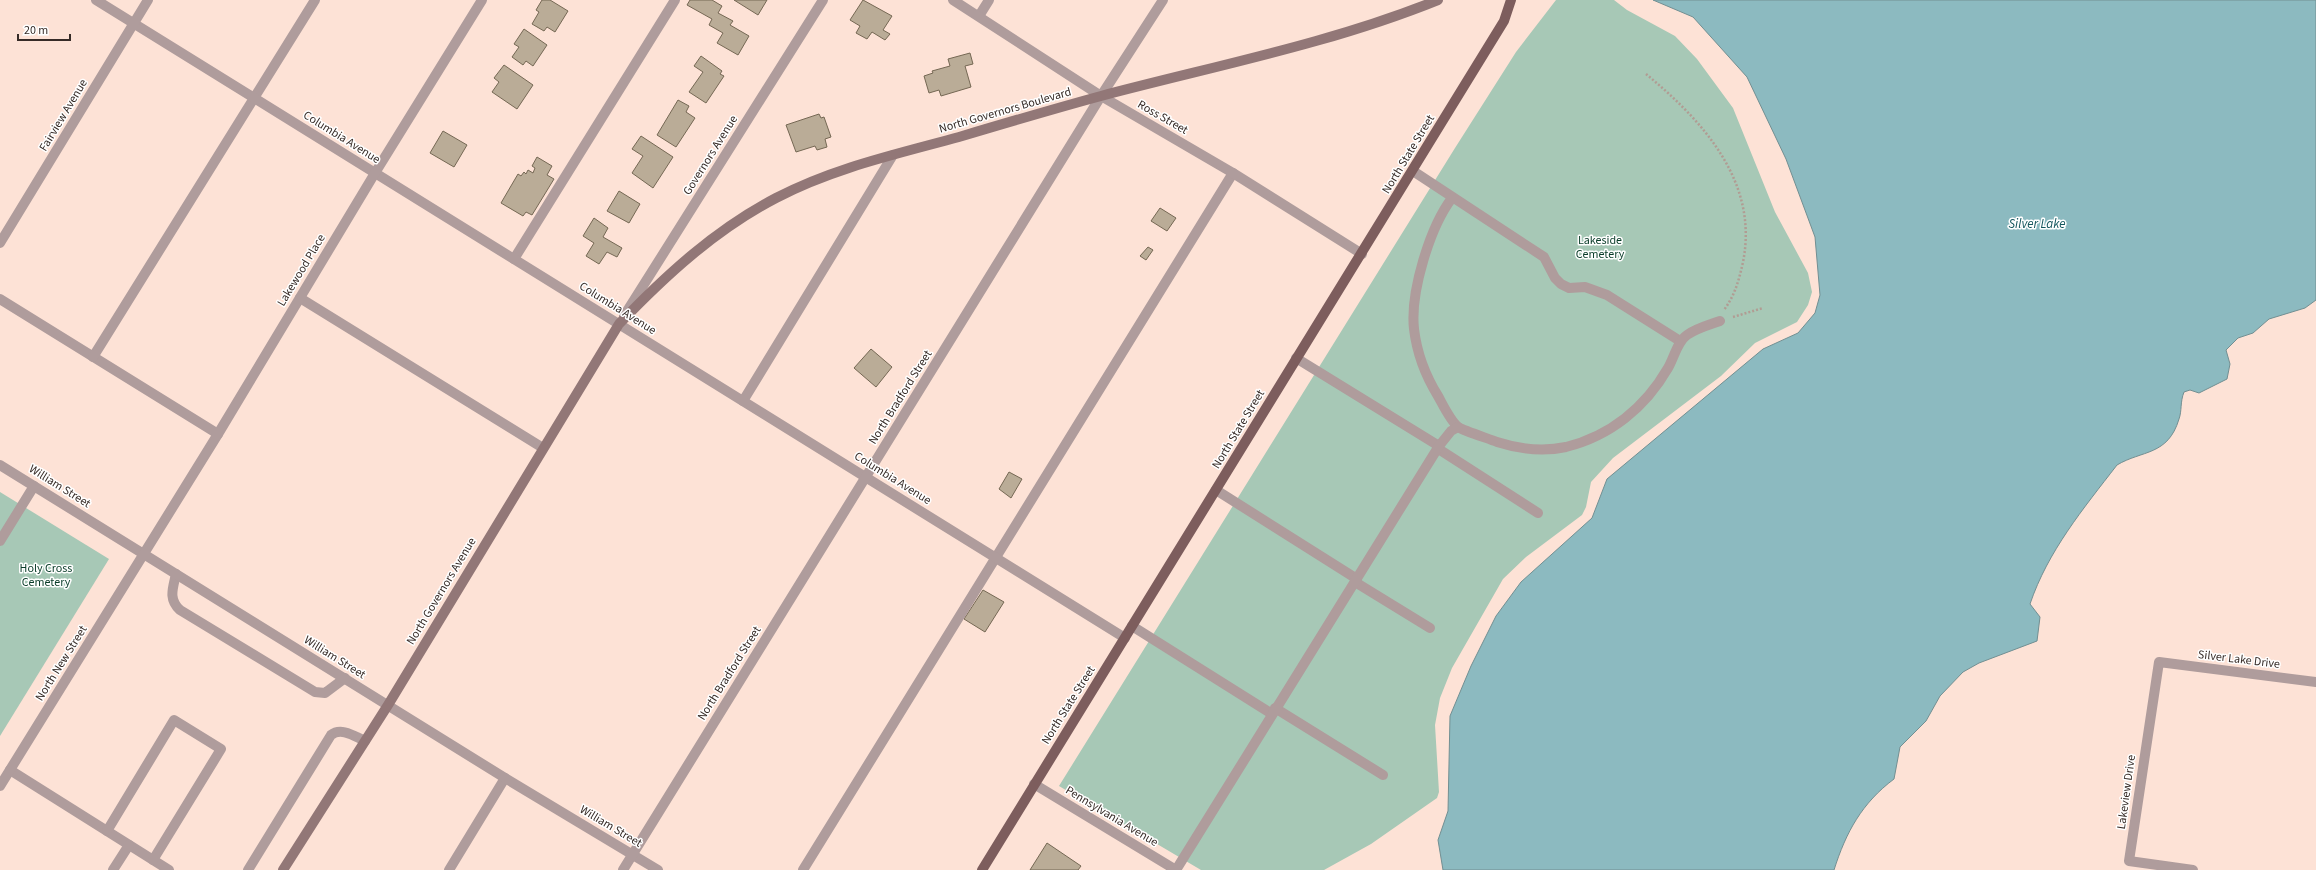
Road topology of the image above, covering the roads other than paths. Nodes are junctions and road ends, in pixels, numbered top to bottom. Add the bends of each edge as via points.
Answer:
1 (96, 0) edge
2 (148, 0) edge
3 (314, 0) edge
4 (482, 0) edge
5 (675, 0) edge
6 (822, 0) edge
7 (954, 0) edge
8 (989, 0) edge
9 (1163, 0) edge
10 (1438, 0) edge
11 (1511, 0) edge
12 (979, 16) junction
13 (133, 23) junction
14 (1101, 96) junction
15 (254, 98) junction
16 (893, 155) junction
17 (1413, 171) junction
18 (375, 173) junction
19 (1233, 173) junction
20 (1452, 198) junction
21 (0, 243) edge
22 (1362, 254) junction
23 (514, 259) junction
24 (300, 298) junction
25 (0, 299) edge
26 (1717, 322) road end
27 (619, 324) junction
28 (1680, 341) junction
29 (93, 357) junction
30 (1296, 358) junction
31 (743, 401) junction
32 (1458, 427) junction
33 (218, 434) junction
34 (1438, 447) junction
35 (543, 448) junction
36 (0, 465) edge
37 (866, 477) junction
38 (34, 486) junction
39 (1216, 490) junction
40 (1538, 513) dead end
41 (0, 541) edge
42 (144, 554) junction
43 (996, 557) junction
44 (176, 574) junction
45 (1356, 581) junction
46 (1132, 626) junction
47 (1430, 628) dead end
48 (1125, 638) junction
49 (2158, 662) joint
50 (345, 678) junction
51 (2316, 682) edge
52 (388, 705) junction
53 (1273, 711) junction
54 (365, 741) junction
55 (10, 770) junction
56 (1383, 775) dead end
57 (505, 778) junction
58 (1034, 784) junction
59 (0, 786) edge
60 (107, 831) junction
61 (129, 845) junction
62 (632, 854) junction
63 (153, 860) junction
64 (113, 870) edge
65 (169, 870) edge
66 (248, 870) edge
67 (284, 870) edge
68 (449, 870) edge
69 (623, 870) edge
70 (658, 870) edge
71 (803, 870) edge
72 (982, 870) edge
73 (1176, 870) edge
74 (2193, 870) edge

1 - 13 street, Columbia Avenue
2 - 13 street, Fairview Avenue
3 - 15 street
4 - 18 street, Lakewood Place
5 - 23 street
6 - 27 street, Governors Avenue
7 - 12 street, Ross Street
8 - 12 street
9 - 14 street, North Bradford Street
10 - 14 main road, North Governors Boulevard via 1318,41
11 - 17 main road, North State Street via 1504,21
12 - 14 street, Ross Street
13 - 15 street, Columbia Avenue
13 - 21 street, Fairview Avenue
14 - 16 main road, North Governors Boulevard
14 - 19 street, Ross Street
14 - 37 street, North Bradford Street
15 - 18 street, Columbia Avenue
15 - 29 street
16 - 27 main road, North Governors Boulevard via 816,180 776,198 736,221 662,279
16 - 31 street
17 - 20 street
17 - 22 main road, North State Street
18 - 23 street, Columbia Avenue
18 - 24 street, Lakewood Place
19 - 22 street, Ross Street
19 - 43 street
20 - 28 street via 1544,257 1561,284 1569,288 1586,287 1606,295
20 - 32 street via 1437,222 1425,254 1417,288 1414,327 1417,348 1426,374
22 - 30 main road, North State Street
23 - 27 street, Columbia Avenue
24 - 33 street, Lakewood Place
24 - 35 street
25 - 29 street
26 - 28 street via 1694,331
27 - 31 street, Columbia Avenue
27 - 35 main road, North Governors Avenue
28 - 32 street via 1667,370 1643,402 1604,434 1551,450 1511,446
29 - 33 street
30 - 34 street
30 - 39 main road, North State Street
31 - 37 street, Columbia Avenue
32 - 34 street via 1451,431
33 - 42 street, Lakewood Place
34 - 40 street
34 - 45 street
35 - 52 main road, North Governors Avenue
36 - 38 street, William Street
37 - 43 street, Columbia Avenue
37 - 62 street, North Bradford Street
38 - 41 street
38 - 42 street, William Street
39 - 45 street
39 - 46 main road, North State Street
42 - 44 street, William Street
42 - 55 street, North New Street
43 - 48 street, Columbia Avenue
43 - 71 street
44 - 50 street, William Street
44 - 50 street via 171,593 172,600 180,610 315,692 325,693
45 - 47 street
45 - 53 street
46 - 48 main road, North State Street
46 - 53 street
48 - 58 main road, North State Street
49 - 51 street, Silver Lake Drive
49 - 74 street, Lakeview Drive via 2129,861
50 - 52 street, William Street
52 - 54 main road, North Governors Avenue
52 - 57 street, William Street
53 - 56 street
53 - 73 street
54 - 66 street via 341,731 331,735
54 - 67 main road, North Governors Avenue
55 - 59 street, North New Street
55 - 60 street
57 - 62 street, William Street
57 - 68 street
58 - 72 main road, North State Street
58 - 73 street, Pennsylvania Avenue
60 - 61 street
60 - 63 street via 174,720 208,741 221,750
61 - 63 street
61 - 64 street
62 - 69 street, North Bradford Street
62 - 70 street, William Street
63 - 65 street

